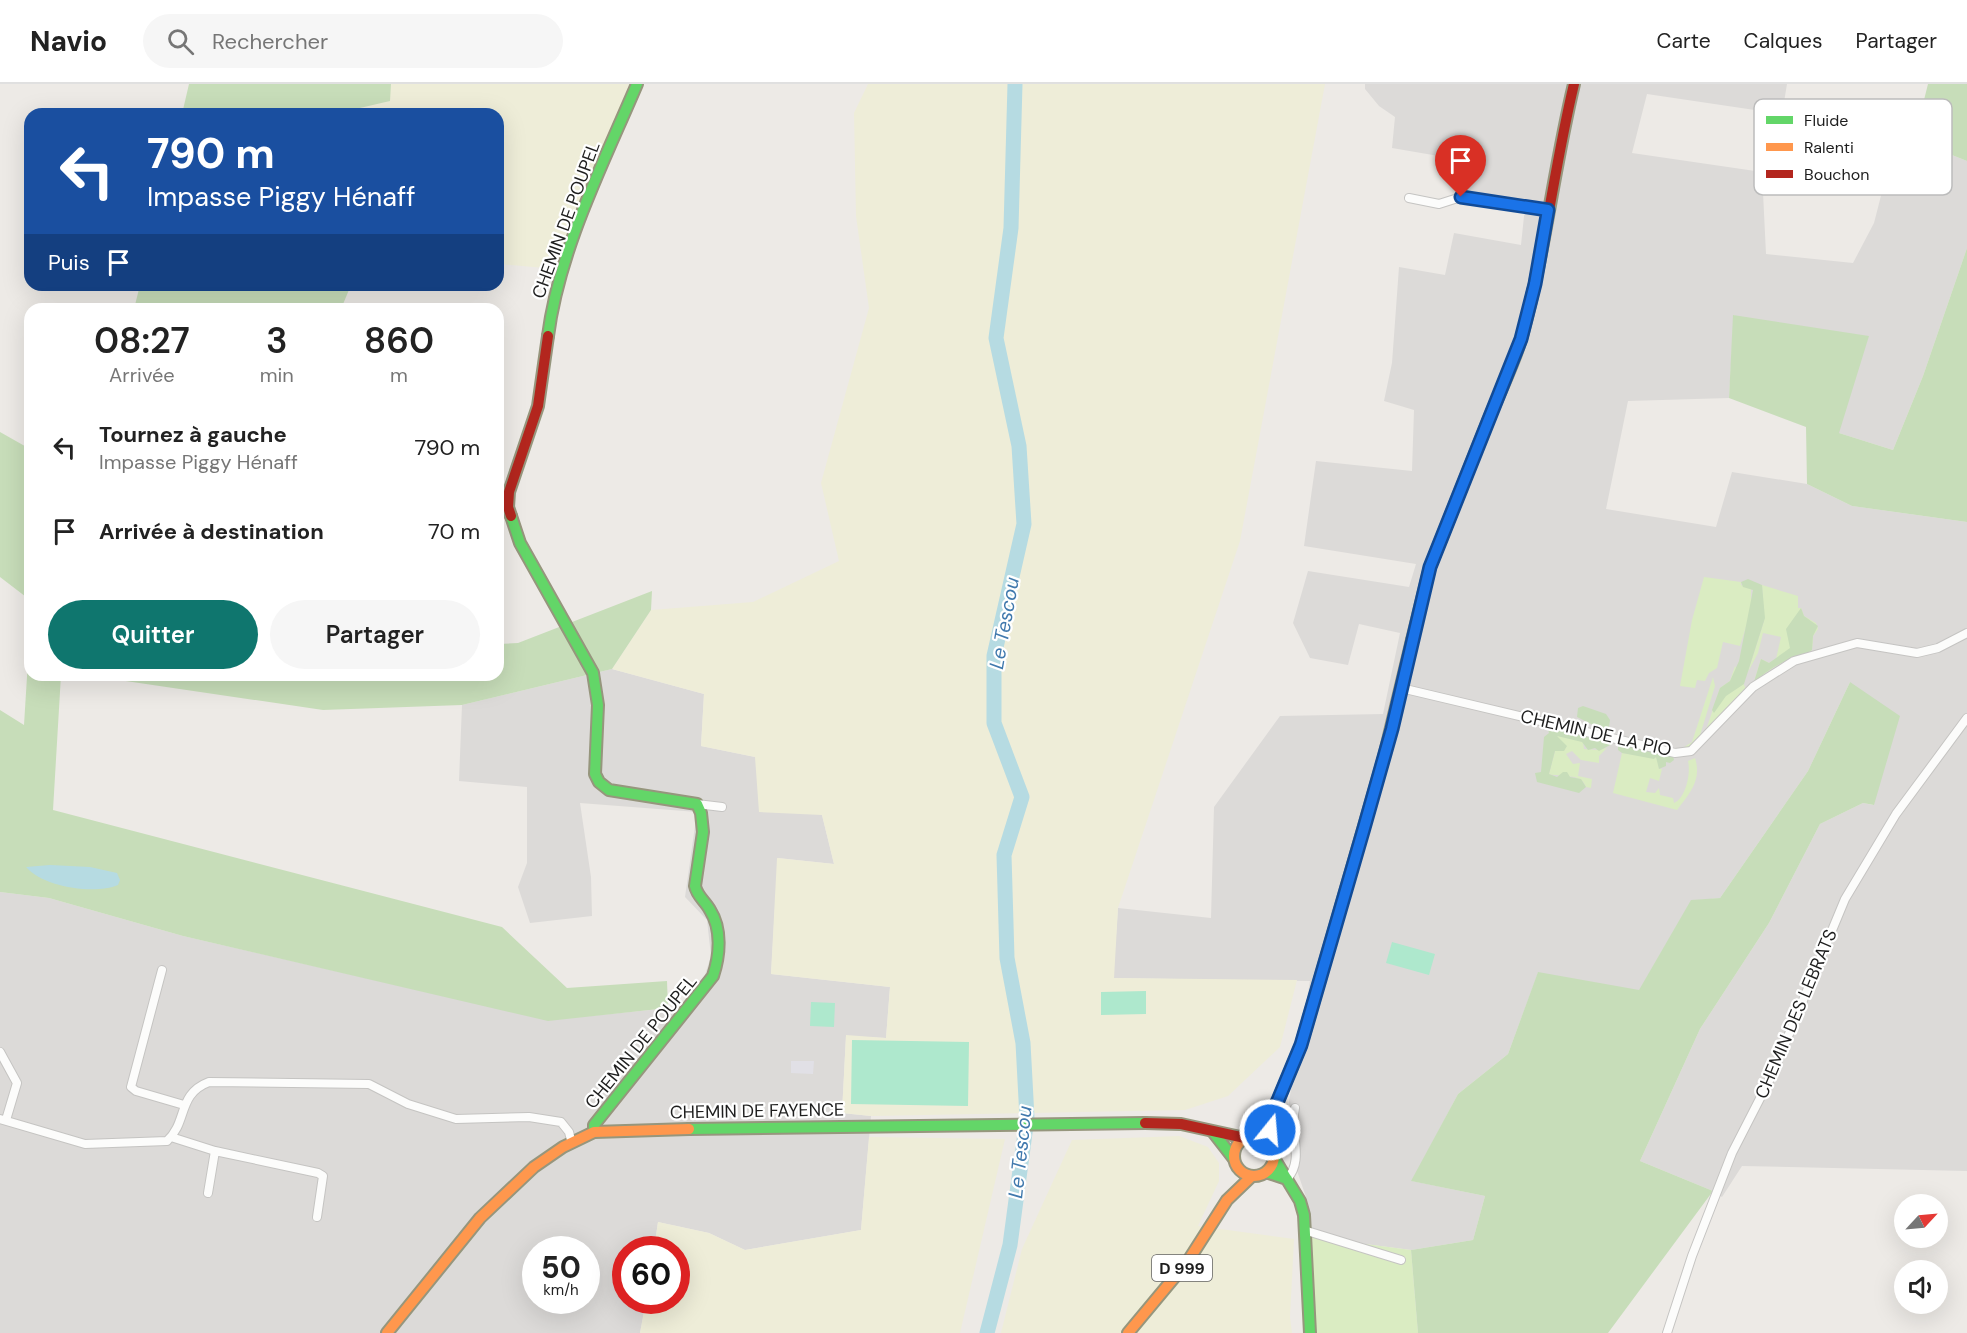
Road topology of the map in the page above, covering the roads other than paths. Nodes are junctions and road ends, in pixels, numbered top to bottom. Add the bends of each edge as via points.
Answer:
1 (637, 84) edge
2 (1574, 84) edge
3 (1408, 198) dead end
4 (1548, 210) junction
5 (504, 504) edge
6 (504, 509) edge
7 (1967, 633) edge
8 (1401, 688) junction
9 (1967, 718) edge
10 (697, 804) junction
11 (722, 807) dead end
12 (162, 970) dead end
13 (0, 1052) edge
14 (184, 1105) junction
15 (1295, 1108) dead end
16 (1271, 1117) junction
17 (3, 1119) edge
18 (594, 1132) junction
19 (1213, 1132) junction
20 (171, 1137) junction
21 (1248, 1137) junction
22 (571, 1140) junction
23 (1270, 1144) junction
24 (215, 1150) junction
25 (1274, 1158) junction
26 (1234, 1160) junction
27 (1266, 1172) junction
28 (1252, 1176) junction
29 (1287, 1179) junction
30 (208, 1192) dead end
31 (1230, 1198) junction
32 (317, 1217) dead end
33 (1307, 1231) junction
34 (1401, 1260) dead end
35 (387, 1333) edge
36 (1128, 1333) edge
37 (1310, 1333) edge
38 (1667, 1333) edge

1 - 5 street, CHEMIN DE POUPEL via 553,296 538,406
2 - 4 street
3 - 4 street via 1439,204 1461,197
4 - 8 street via 1521,339 1433,558
6 - 10 street, CHEMIN DE POUPEL via 593,673 598,705 595,774 599,782 609,790
7 - 8 street, CHEMIN DE LA PIO via 1938,648 1917,653 1857,643 1794,661 1753,687 1691,751 1675,753
8 - 16 street via 1301,1045
9 - 38 street, CHEMIN DES LEBRATS via 1896,814 1845,899 1772,1075 1732,1153
10 - 11 street, CHEMIN DE POUPEL
10 - 18 street, CHEMIN DE POUPEL via 705,818 696,869 696,895 716,920 716,972 594,1125
12 - 14 street via 131,1087
13 - 17 street via 17,1083
14 - 20 street
14 - 22 street via 196,1087 209,1082 369,1084 408,1104 456,1119 529,1117 561,1122
15 - 29 street via 1296,1166
16 - 21 street
16 - 23 street
17 - 20 street via 95,1146 167,1141
18 - 19 street, CHEMIN DE FAYENCE via 1172,1123 1196,1125
18 - 22 street, CHEMIN DE FAYENCE
19 - 21 street, CHEMIN DE FAYENCE
19 - 26 street
20 - 24 street
21 - 23 street via 1261,1137
21 - 26 street via 1236,1147
22 - 35 street, CHEMIN DE FAYENCE via 525,1173 466,1236
23 - 25 street
24 - 30 street
24 - 32 street via 323,1176
25 - 27 street
25 - 29 street
26 - 28 street via 1242,1172
26 - 31 street, D 999
27 - 28 street
27 - 29 street
28 - 31 street, D 999
29 - 33 street via 1300,1201
31 - 36 street, D 999 via 1179,1272
33 - 34 street
33 - 37 street

